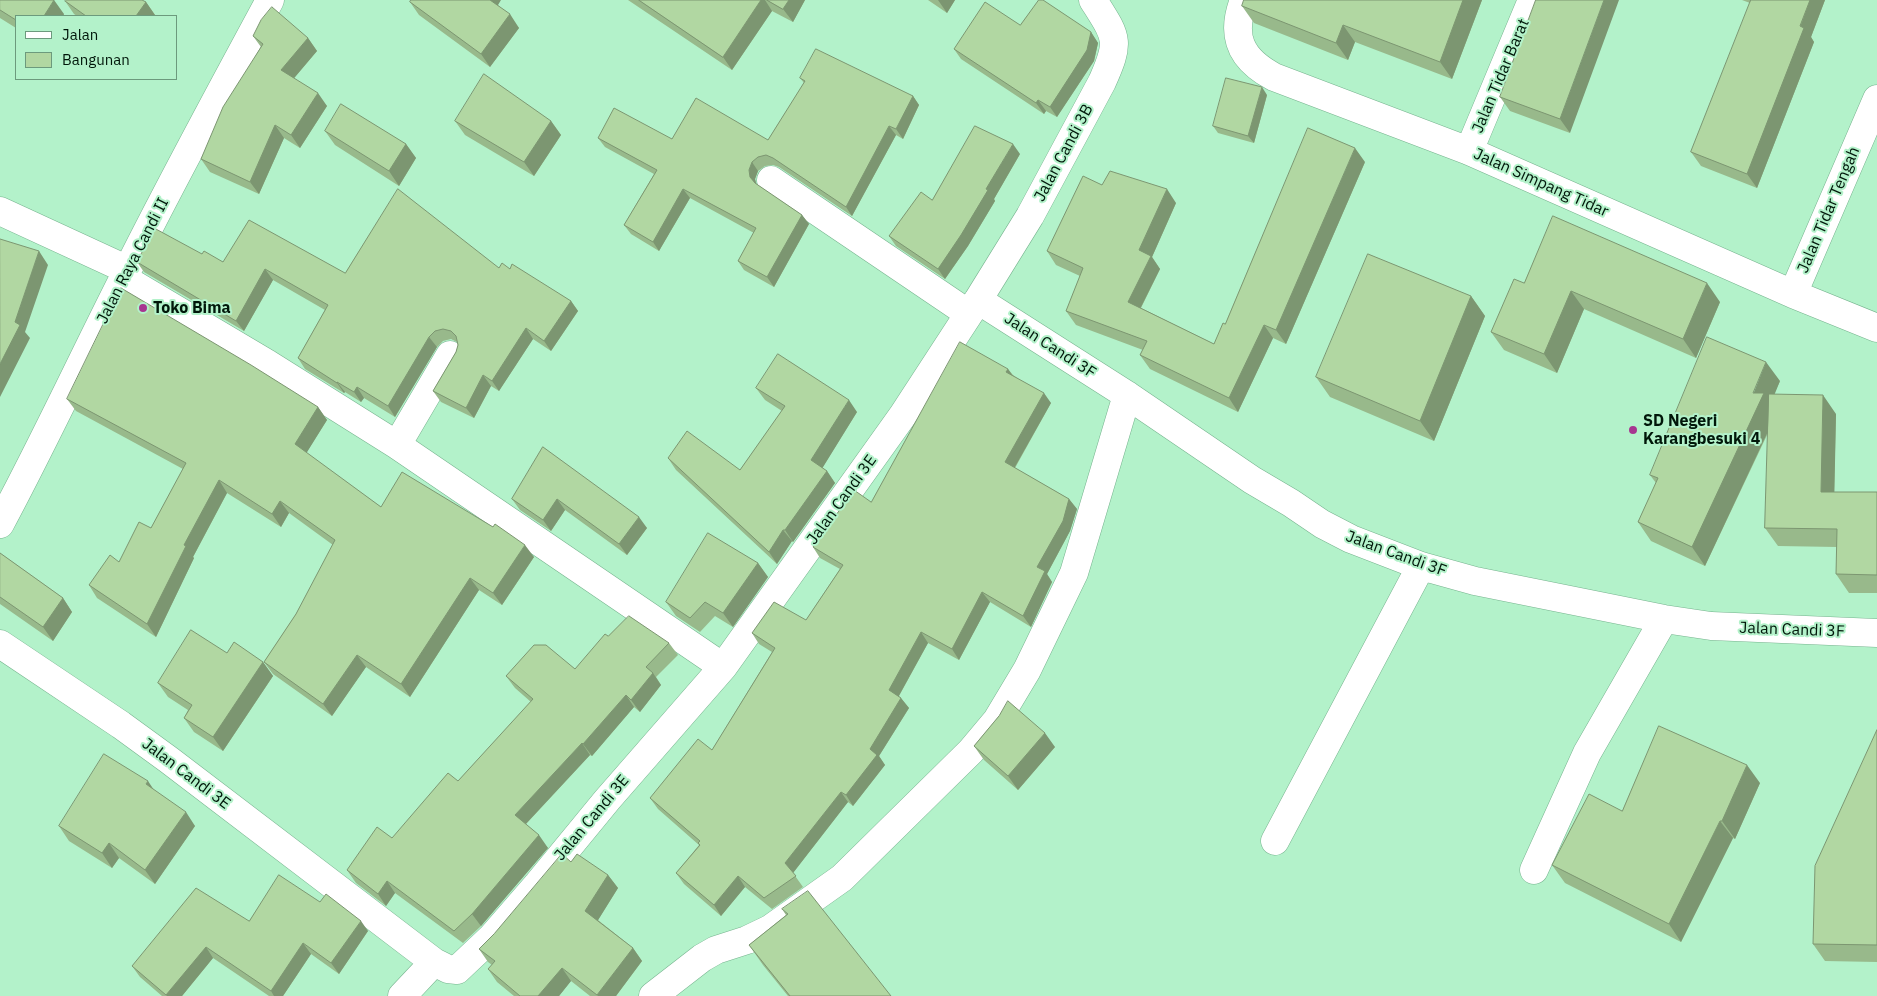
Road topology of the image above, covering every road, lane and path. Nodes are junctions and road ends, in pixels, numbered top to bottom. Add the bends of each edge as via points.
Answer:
1 (270, 0) edge
2 (1093, 0) edge
3 (1532, 0) edge
4 (1241, 8) edge
5 (1877, 99) edge
6 (1469, 151) junction
7 (771, 180) dead end
8 (0, 211) edge
9 (126, 274) junction
10 (1793, 294) junction
11 (974, 307) junction
12 (1877, 328) edge
13 (450, 355) dead end
14 (1127, 395) junction
15 (397, 445) junction
16 (0, 524) edge
17 (1421, 566) junction
18 (1664, 619) junction
19 (1877, 632) edge
20 (0, 644) edge
21 (723, 667) junction
22 (1275, 840) dead end
23 (1534, 870) dead end
24 (434, 962) junction
25 (402, 996) edge
26 (653, 996) edge

1 - 9 street, Jalan Raya Candi II
2 - 11 street, Jalan Candi 3B via 1111,28 1115,42 1112,60 1030,216
3 - 6 street, Jalan Tidar Barat
4 - 6 street, Jalan Simpang Tidar via 1237,30 1241,46 1258,68 1274,77
5 - 10 street, Jalan Tidar Tengah
6 - 10 street, Jalan Simpang Tidar
7 - 11 street, Jalan Candi 3F
8 - 9 street
9 - 15 street
9 - 16 street, Jalan Raya Candi II
10 - 12 street, Jalan Simpang Tidar
11 - 14 street, Jalan Candi 3F
11 - 21 street, Jalan Candi 3E via 903,415
13 - 15 street
14 - 17 street, Jalan Candi 3F via 1322,524 1350,539
14 - 26 street via 1074,573 1027,670 997,720 842,878 770,929 702,958
15 - 21 street
17 - 18 street, Jalan Candi 3F via 1475,581
17 - 22 street
18 - 19 street, Jalan Candi 3F via 1711,626
18 - 23 street via 1587,753
20 - 24 street, Jalan Candi 3E via 169,760
21 - 24 street, Jalan Candi 3E via 492,937 457,970
24 - 25 street

